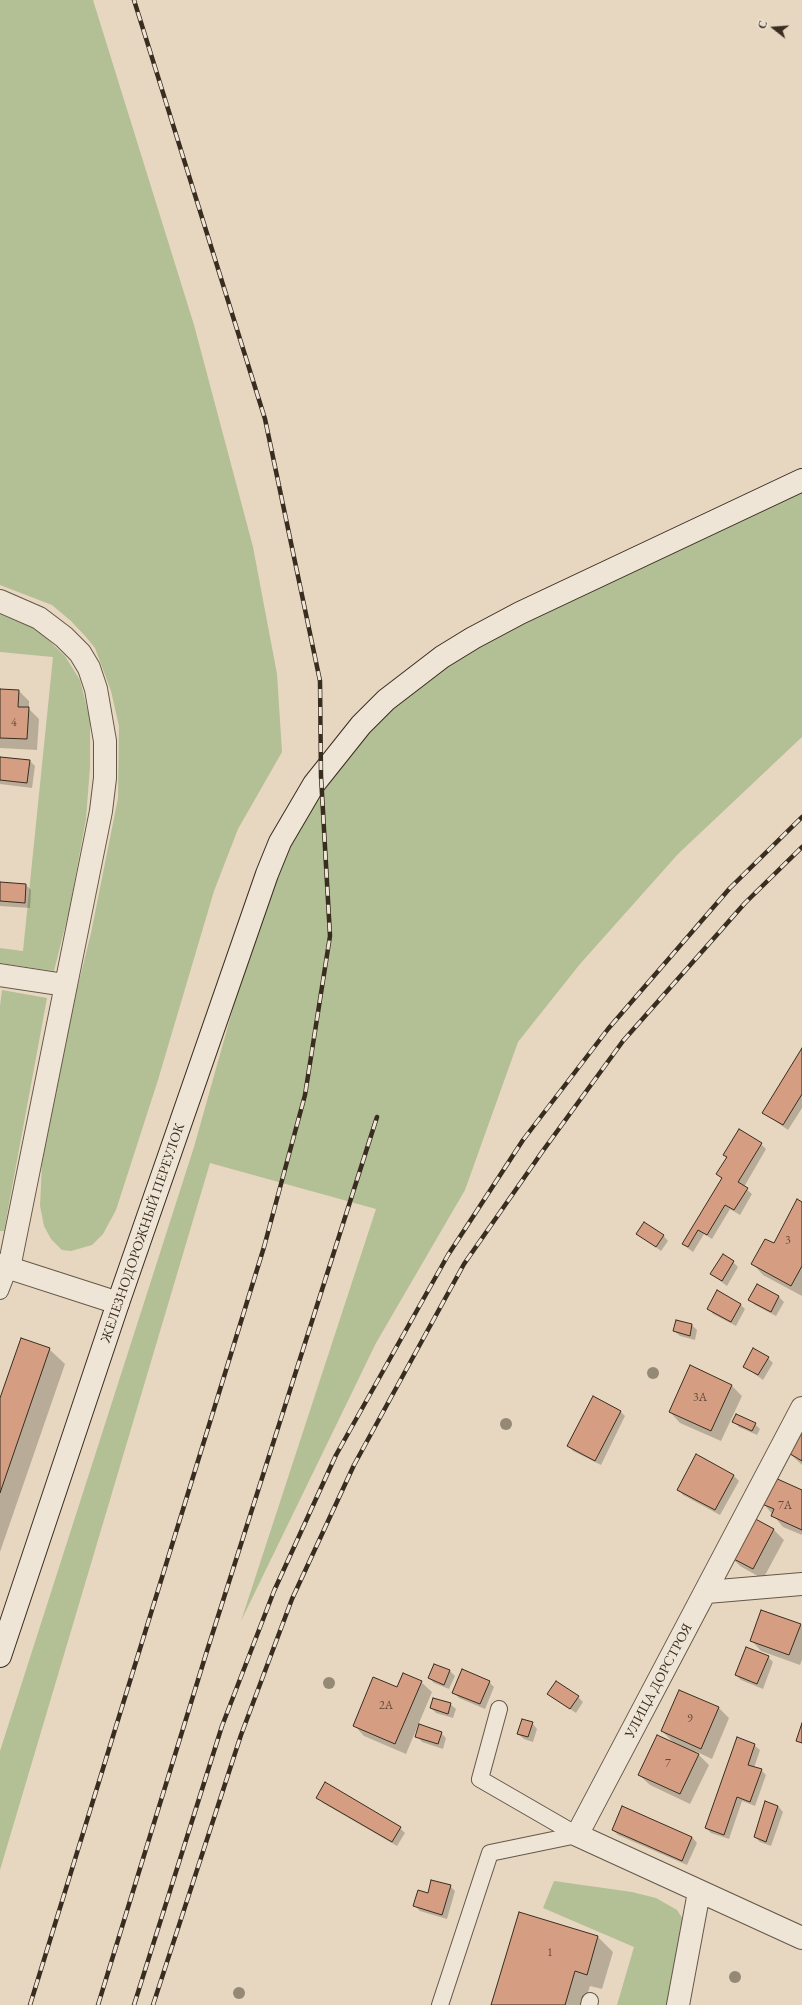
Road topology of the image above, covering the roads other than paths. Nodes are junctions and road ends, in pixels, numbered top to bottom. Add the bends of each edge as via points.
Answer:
1 (802, 480) edge
2 (0, 601) edge
3 (0, 975) edge
4 (65, 985) junction
5 (5, 1267) edge
6 (0, 1291) edge
7 (118, 1303) junction
8 (802, 1408) edge
9 (802, 1584) edge
10 (707, 1592) junction
11 (0, 1656) edge
12 (499, 1709) dead end
13 (578, 1835) junction
14 (700, 1892) junction
15 (802, 1938) edge
16 (440, 2005) edge
17 (678, 2005) edge

1 - 7 street, ЖЕЛЕЗНОДОРОЖНЫЙ ПЕРЕУЛОК via 520,613 473,638 442,657 386,700 361,725 324,771 280,842
2 - 4 street via 38,618 64,637 80,653 89,668 100,706 106,741 101,811
3 - 4 street
4 - 5 street
5 - 6 lane
5 - 7 street
7 - 11 street, ЖЕЛЕЗНОДОРОЖНЫЙ ПЕРЕУЛОК
8 - 10 street, УЛИЦА ДОРСТРОЯ
9 - 10 street
10 - 13 street, УЛИЦА ДОРСТРОЯ
12 - 13 lane via 480,1779
13 - 14 street
13 - 16 lane via 490,1853
14 - 15 street
14 - 17 street

